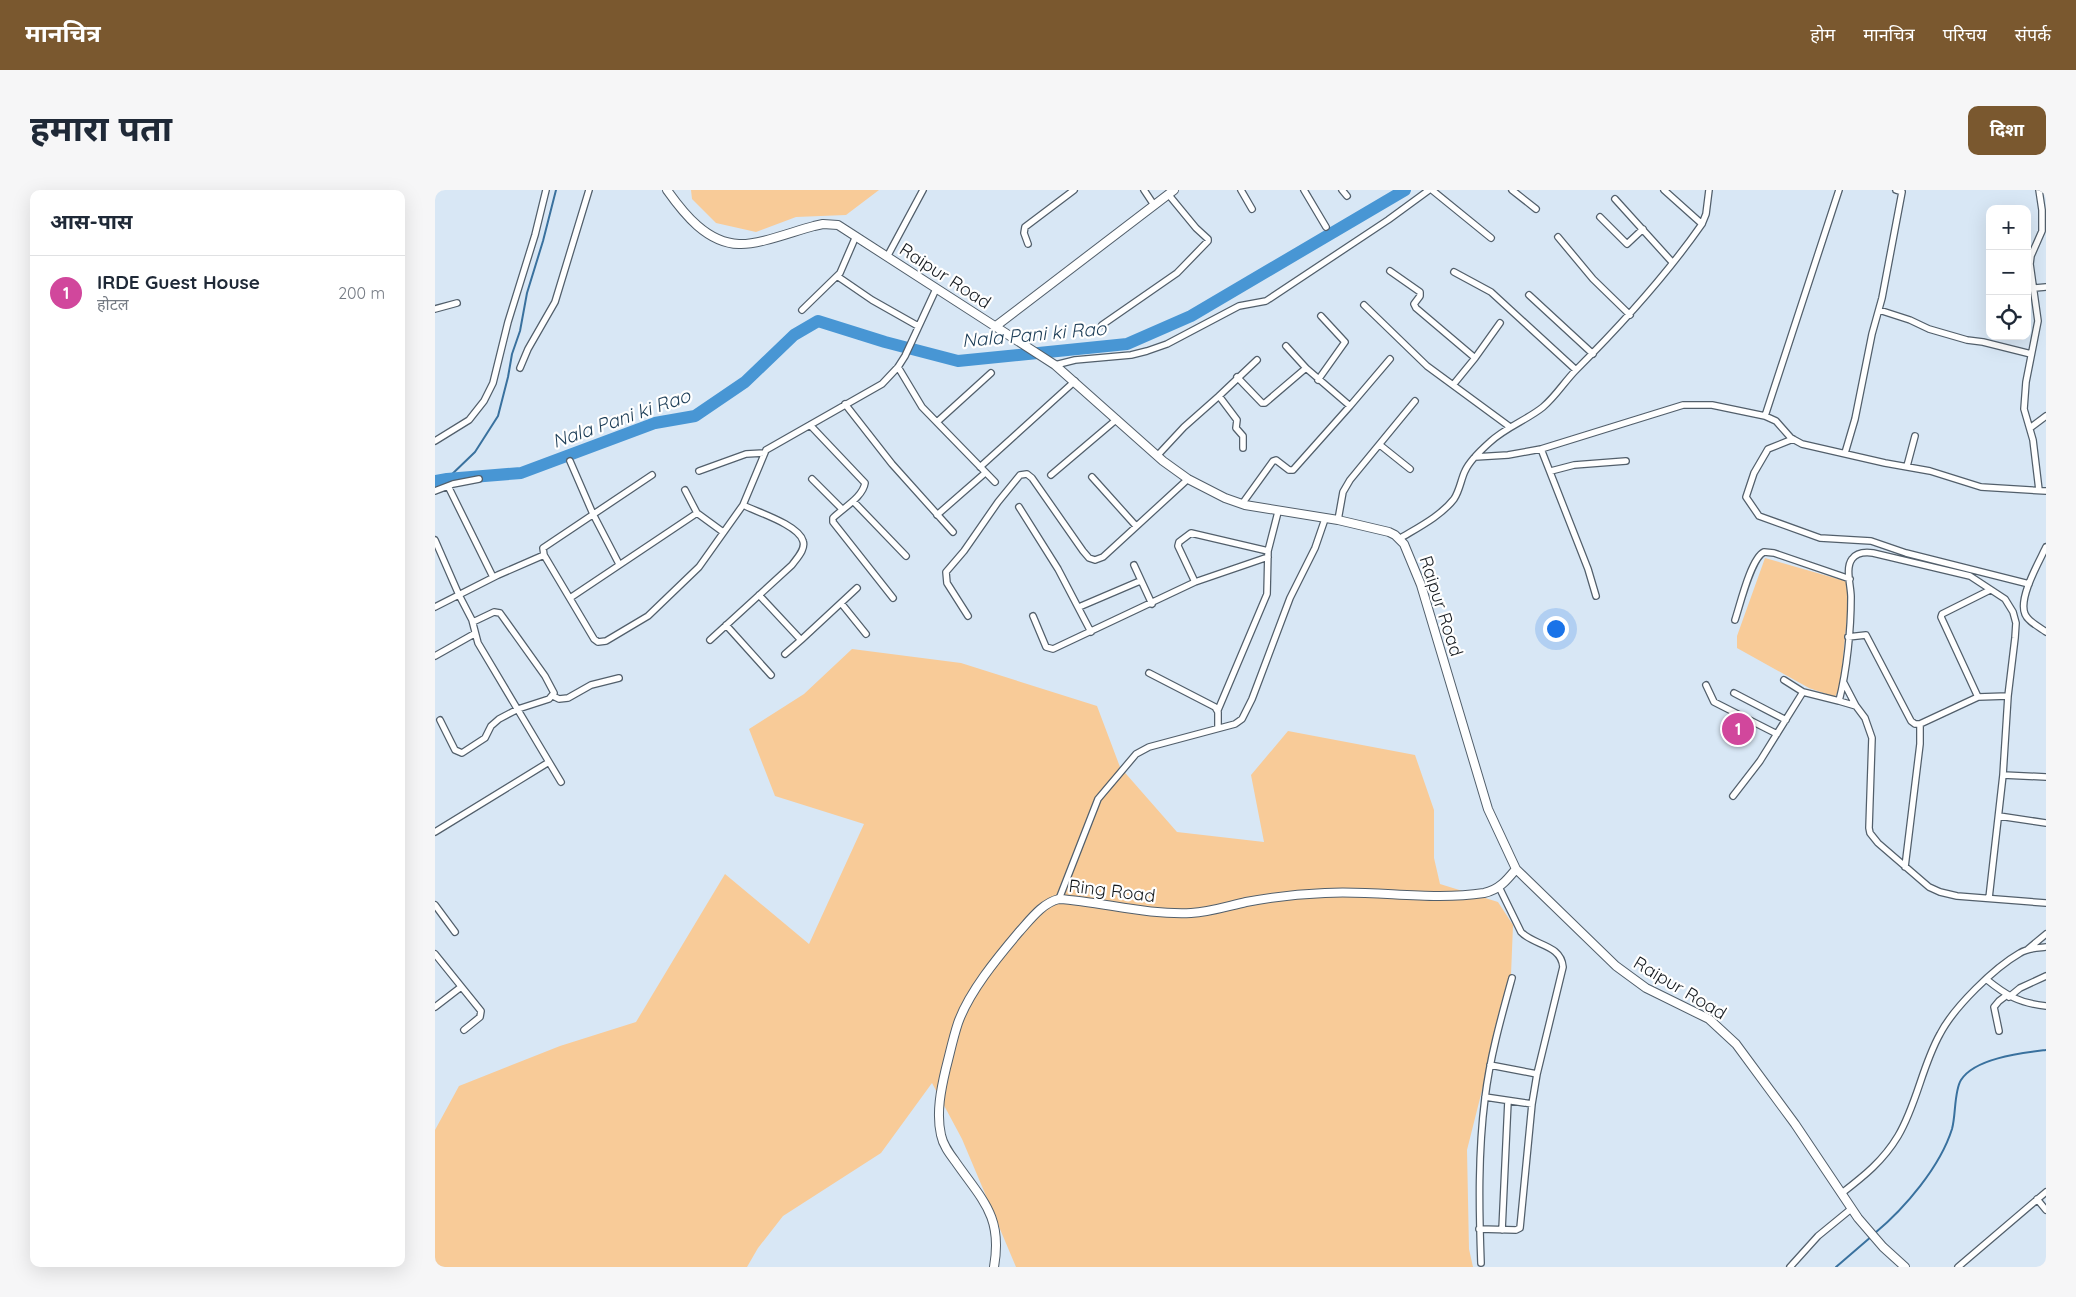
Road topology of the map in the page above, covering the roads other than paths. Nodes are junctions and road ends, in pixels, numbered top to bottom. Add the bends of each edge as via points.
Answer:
1 (546, 190) edge
2 (589, 190) edge
3 (667, 190) edge
4 (923, 190) edge
5 (1074, 190) edge
6 (1144, 190) edge
7 (1241, 190) edge
8 (1304, 190) edge
9 (1342, 190) edge
10 (1430, 190) edge
11 (1512, 190) edge
12 (1664, 190) edge
13 (1709, 190) edge
14 (1839, 190) edge
15 (1897, 190) edge
16 (2046, 190) edge
17 (1171, 192) edge
18 (1347, 196) dead end
19 (1615, 199) dead end
20 (1154, 205) junction
21 (1253, 209) dead end
22 (1536, 209) dead end
23 (1600, 216) dead end
24 (1702, 224) junction
25 (1326, 228) dead end
26 (1643, 229) junction
27 (856, 236) junction
28 (1558, 237) dead end
29 (1491, 238) dead end
30 (1028, 244) dead end
31 (887, 257) junction
32 (1672, 262) junction
33 (1390, 271) dead end
34 (1454, 272) dead end
35 (837, 276) junction
36 (2046, 287) edge
37 (2035, 288) junction
38 (936, 289) junction
39 (1529, 295) dead end
40 (457, 303) dead end
41 (1364, 305) dead end
42 (435, 309) edge
43 (802, 310) dead end
44 (1879, 310) junction
45 (1630, 315) junction
46 (1321, 316) dead end
47 (1500, 323) dead end
48 (1101, 325) dead end
49 (918, 326) junction
50 (995, 326) junction
51 (1287, 346) dead end
52 (1593, 354) junction
53 (2031, 354) junction
54 (1475, 358) junction
55 (1390, 359) dead end
56 (1257, 360) dead end
57 (1053, 364) junction
58 (898, 367) junction
59 (520, 368) dead end
60 (1305, 368) junction
61 (1576, 370) junction
62 (991, 373) dead end
63 (1237, 376) junction
64 (1318, 380) junction
65 (1075, 381) junction
66 (1453, 385) junction
67 (1219, 396) junction
68 (1415, 401) dead end
69 (845, 404) junction
70 (1350, 406) junction
71 (1765, 416) junction
72 (2046, 416) edge
73 (1117, 419) junction
74 (937, 422) junction
75 (811, 425) junction
76 (1510, 427) junction
77 (2030, 428) junction
78 (1915, 436) dead end
79 (1793, 439) junction
80 (435, 441) edge
81 (1380, 445) junction
82 (1243, 448) dead end
83 (1541, 449) junction
84 (764, 453) junction
85 (1845, 454) junction
86 (1157, 456) junction
87 (1475, 457) junction
88 (570, 461) dead end
89 (1626, 461) dead end
90 (1907, 466) junction
91 (980, 468) junction
92 (1410, 469) dead end
93 (699, 471) dead end
94 (1551, 471) junction
95 (985, 473) junction
96 (652, 474) dead end
97 (1051, 475) dead end
98 (1092, 477) dead end
99 (479, 479) dead end
100 (811, 479) dead end
101 (1188, 479) junction
102 (995, 482) dead end
103 (448, 486) junction
104 (685, 490) dead end
105 (2039, 490) junction
106 (435, 491) edge
107 (2046, 491) edge
108 (853, 501) junction
109 (1242, 504) junction
110 (743, 506) junction
111 (1019, 508) dead end
112 (842, 509) junction
113 (1278, 512) junction
114 (697, 513) junction
115 (593, 514) junction
116 (937, 515) junction
117 (1325, 519) junction
118 (1339, 520) junction
119 (1136, 526) junction
120 (723, 532) junction
121 (953, 532) dead end
122 (1399, 539) junction
123 (435, 541) edge
124 (2046, 547) edge
125 (1268, 554) junction
126 (544, 556) junction
127 (906, 556) dead end
128 (619, 564) junction
129 (1134, 565) dead end
130 (493, 577) junction
131 (1849, 579) junction
132 (1140, 581) junction
133 (1195, 582) junction
134 (2029, 584) junction
135 (857, 588) dead end
136 (1990, 590) junction
137 (459, 595) junction
138 (759, 595) junction
139 (1596, 596) dead end
140 (570, 598) junction
141 (893, 598) dead end
142 (841, 602) junction
143 (1152, 604) junction
144 (435, 607) edge
145 (1079, 607) junction
146 (968, 616) dead end
147 (1033, 616) dead end
148 (1735, 620) dead end
149 (473, 622) junction
150 (726, 626) junction
151 (1091, 632) junction
152 (2046, 632) edge
153 (474, 634) junction
154 (867, 634) dead end
155 (1847, 637) junction
156 (710, 640) dead end
157 (801, 640) junction
158 (785, 654) dead end
159 (435, 656) edge
160 (1149, 672) dead end
161 (771, 675) dead end
162 (619, 678) dead end
163 (1784, 680) dead end
164 (1844, 683) junction
165 (1706, 685) dead end
166 (1803, 692) junction
167 (1734, 693) dead end
168 (553, 696) junction
169 (2007, 696) junction
170 (1978, 697) junction
171 (1839, 701) junction
172 (1856, 706) junction
173 (518, 709) junction
174 (1218, 710) junction
175 (440, 720) dead end
176 (1786, 720) junction
177 (1919, 724) junction
178 (1218, 728) junction
179 (1777, 734) junction
180 (549, 762) junction
181 (2003, 775) junction
182 (2046, 777) edge
183 (561, 782) dead end
184 (1733, 796) dead end
185 (1999, 816) junction
186 (2046, 823) edge
187 (435, 832) edge
188 (1905, 867) junction
189 (1516, 869) junction
190 (1499, 887) junction
191 (1989, 898) junction
192 (1059, 899) junction
193 (2046, 903) edge
194 (435, 905) edge
195 (455, 932) dead end
196 (2046, 934) edge
197 (2046, 947) edge
198 (2026, 950) junction
199 (435, 954) edge
200 (2046, 976) edge
201 (1512, 978) dead end
202 (1986, 979) junction
203 (461, 987) junction
204 (2008, 996) junction
205 (2046, 1006) edge
206 (435, 1007) edge
207 (464, 1030) dead end
208 (1999, 1031) dead end
209 (1490, 1065) junction
210 (1537, 1074) junction
211 (1485, 1097) junction
212 (1508, 1101) junction
213 (1532, 1104) junction
214 (2046, 1192) edge
215 (1842, 1193) junction
216 (2037, 1199) junction
217 (1851, 1209) junction
218 (2046, 1210) edge
219 (1479, 1229) junction
220 (1502, 1230) junction
221 (1481, 1263) dead end
222 (994, 1267) edge
223 (1790, 1267) edge
224 (1905, 1267) edge
225 (1958, 1267) edge

1 - 80 street via 493,383 469,420
2 - 59 street via 555,302
3 - 27 main road, Raipur Road via 702,230 728,243 753,243 823,224 838,225
4 - 31 street
5 - 30 street via 1026,226 1024,233
6 - 20 street
7 - 21 street
8 - 25 street
9 - 18 street
10 - 29 street
10 - 57 street via 1266,301 1239,306 1147,351
11 - 22 street
12 - 24 street
13 - 24 street
14 - 71 street
15 - 44 street via 1902,192
16 - 37 street via 2039,190 2042,231 2031,260
17 - 20 main road
17 - 48 street via 1207,241 1177,273
19 - 26 street
20 - 50 main road
23 - 26 street via 1627,244
24 - 32 street
26 - 32 street
27 - 31 main road, Raipur Road
27 - 35 street
28 - 45 street via 1593,279
31 - 38 main road, Raipur Road
32 - 45 street
33 - 54 street via 1420,292 1416,308
34 - 61 street via 1491,292
35 - 43 street
35 - 49 street
36 - 37 street
37 - 53 street via 2038,321
38 - 49 street
38 - 50 main road, Raipur Road
39 - 52 street
40 - 42 street
41 - 66 street via 1427,366
44 - 53 street via 1967,340
44 - 85 street
45 - 52 street
46 - 64 street via 1345,342
47 - 54 street
49 - 58 street
50 - 57 main road, Raipur Road
51 - 60 street
52 - 61 street
53 - 77 street via 2024,409
54 - 66 street
55 - 70 street
56 - 63 street
57 - 65 main road, Raipur Road
58 - 69 street via 882,384
58 - 74 street via 915,399
60 - 63 street via 1263,404
60 - 64 street
61 - 76 street via 1543,407
62 - 74 street
63 - 67 street
64 - 70 street
65 - 73 main road, Raipur Road
65 - 91 street
66 - 76 street
67 - 82 street via 1237,420 1236,428 1243,436
67 - 86 street
68 - 81 street
69 - 75 street
69 - 116 street
70 - 109 street via 1293,470 1273,461
71 - 79 street via 1776,421
71 - 83 street via 1712,405 1683,405
72 - 77 street
73 - 86 main road, Raipur Road
73 - 97 street
74 - 91 street
75 - 84 street
75 - 108 street via 865,483
76 - 87 street
77 - 105 street
78 - 90 street
79 - 85 street via 1808,446
79 - 134 street via 1768,449 1754,473 1747,497 1759,516 1819,538 1871,542
81 - 92 street
81 - 118 street via 1357,470 1343,492
83 - 87 street
83 - 94 street
84 - 93 street via 746,454
84 - 110 street
85 - 90 street
86 - 101 main road, Raipur Road
87 - 122 street via 1465,470 1451,502
88 - 115 street
89 - 94 street via 1574,465
90 - 105 street via 1981,487
91 - 95 street
94 - 139 street
95 - 102 street
95 - 116 street
96 - 115 street
98 - 119 street
99 - 103 street
100 - 112 street
101 - 109 main road, Raipur Road
101 - 119 street
103 - 106 street
103 - 130 street
104 - 114 street
105 - 107 street
108 - 112 street
108 - 127 street
109 - 113 main road, Raipur Road
110 - 120 street
110 - 138 street via 790,527 804,541 796,560
111 - 145 street
112 - 141 street via 833,518 834,526
113 - 117 main road, Raipur Road
113 - 125 street
114 - 120 street
114 - 128 street
115 - 126 street via 543,547
115 - 128 street
116 - 121 street
117 - 118 main road, Raipur Road
117 - 178 street via 1315,548 1289,598 1246,712 1240,721
118 - 122 main road, Raipur Road via 1389,532
119 - 146 street via 1103,557 1091,560 1032,478 1027,474 1021,475 946,572 947,583
120 - 140 street via 699,567 656,609 637,624 602,642 593,639
122 - 189 main road, Raipur Road via 1409,553 1421,585 1488,809
123 - 137 street
124 - 134 street
125 - 133 street
125 - 133 street via 1198,533 1189,534 1178,546
125 - 174 street via 1265,600
126 - 130 street
126 - 140 street
128 - 140 street
129 - 132 street
130 - 137 street
131 - 136 street via 1851,560 1869,552 1970,576
131 - 148 street via 1764,552 1753,567
131 - 155 street
132 - 143 street
132 - 145 street
133 - 143 street
134 - 152 street via 2025,613
135 - 142 street
136 - 169 street via 2008,602 2016,623
136 - 170 street via 1941,616
137 - 144 street
137 - 149 street
138 - 150 street
138 - 157 street
142 - 154 street
142 - 157 street
143 - 151 street
145 - 151 street
147 - 151 street via 1049,649
149 - 153 street
149 - 168 street via 494,612 500,613 551,684
150 - 156 street
150 - 161 street
153 - 159 street
153 - 173 street
155 - 164 street
155 - 177 street via 1866,635 1911,721
157 - 158 street
160 - 174 street
162 - 168 street via 591,685 566,699
163 - 166 street
164 - 171 street
164 - 172 street
165 - 179 street via 1715,702
166 - 171 street
166 - 176 street
167 - 176 street
168 - 173 street
169 - 170 street
169 - 181 street
170 - 177 street
171 - 172 street
172 - 188 street via 1865,718 1872,738 1870,834
173 - 175 street via 492,725 485,738 462,754 455,750
173 - 180 street
174 - 178 street
176 - 179 street
177 - 188 street via 1920,744
178 - 192 street via 1149,747 1136,754 1098,799
179 - 184 street
180 - 183 street
180 - 187 street
181 - 182 street
181 - 185 street
185 - 186 street
185 - 191 street
188 - 191 street via 1940,892
189 - 190 main road
189 - 215 main road, Raipur Road via 1616,966 1646,988 1709,1019 1723,1031 1742,1052
190 - 192 main road, Ring Road via 1484,893 1450,895 1319,893 1191,913
190 - 210 street via 1526,938 1556,952 1562,961
191 - 193 street
192 - 222 main road, Ring Road via 1034,915 987,971 959,1021 943,1082 938,1120 941,1137 991,1213 996,1238
194 - 195 street
196 - 198 street
197 - 198 street
198 - 202 street
199 - 203 street
200 - 204 street
201 - 209 street
202 - 204 street
202 - 215 street via 1940,1034 1909,1114 1890,1147 1871,1171
203 - 206 street
203 - 207 street via 482,1013
204 - 205 street
204 - 208 street via 1994,1007
209 - 210 street
209 - 211 street
210 - 213 street
211 - 212 street
211 - 219 street
212 - 213 street
212 - 220 street
213 - 220 street via 1520,1228
214 - 216 street
215 - 217 main road, Raipur Road
216 - 218 street
216 - 225 street
217 - 223 street via 1818,1236
217 - 224 main road, Raipur Road
219 - 220 street
219 - 221 street

